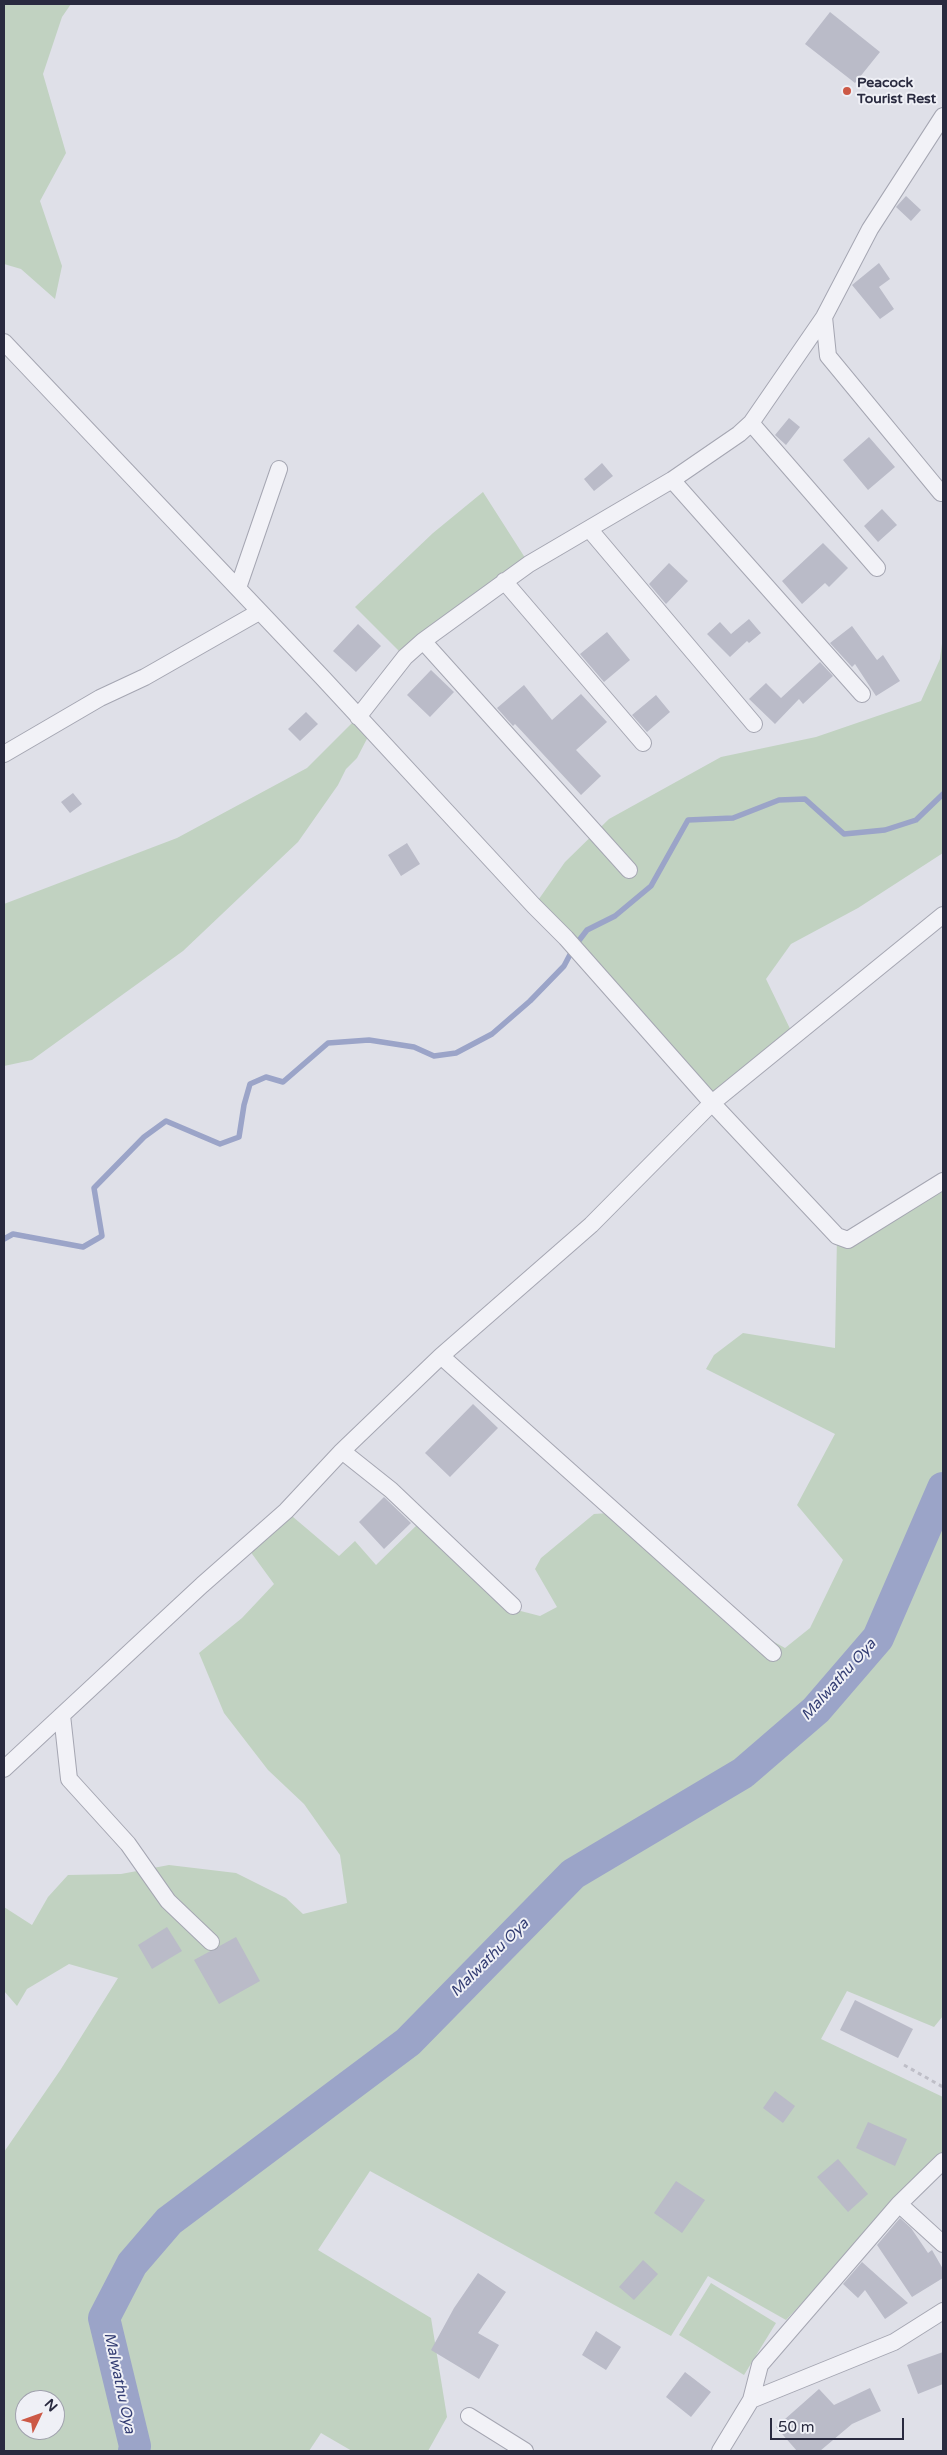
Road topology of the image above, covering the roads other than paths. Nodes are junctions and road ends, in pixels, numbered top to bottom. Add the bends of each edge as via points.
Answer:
1 (943, 116) edge
2 (824, 317) junction
3 (4, 342) edge
4 (751, 423) junction
5 (279, 469) dead end
6 (672, 480) junction
7 (941, 493) dead end
8 (590, 530) junction
9 (877, 568) dead end
10 (504, 580) junction
11 (238, 588) junction
12 (259, 612) junction
13 (423, 641) junction
14 (862, 694) dead end
15 (358, 717) junction
16 (754, 724) dead end
17 (643, 743) dead end
18 (4, 754) edge
19 (629, 870) dead end
20 (943, 915) edge
21 (712, 1103) junction
22 (943, 1181) edge
23 (441, 1356) junction
24 (342, 1451) junction
25 (513, 1606) dead end
26 (773, 1653) dead end
27 (62, 1714) junction
28 (4, 1769) edge
29 (211, 1942) dead end
30 (943, 2161) edge
31 (899, 2204) junction
32 (943, 2244) edge
33 (943, 2311) edge
34 (751, 2400) junction
35 (469, 2416) dead end
36 (525, 2451) edge
37 (720, 2451) edge

1 - 2 street via 870,229
2 - 4 street
2 - 7 street via 828,356
3 - 11 street
4 - 6 street
4 - 9 street
5 - 11 street
6 - 8 street
6 - 14 street
8 - 10 street
8 - 16 street
10 - 13 street
10 - 17 street
11 - 12 street
12 - 15 street
12 - 18 street
13 - 15 street via 404,657
13 - 19 street
15 - 21 street via 566,938
20 - 21 street
21 - 22 street via 837,1236 848,1240
21 - 23 street via 592,1225
23 - 24 street
23 - 26 street
24 - 25 street via 391,1490
24 - 27 street via 286,1511
27 - 28 street
27 - 29 street via 69,1779 128,1844 168,1901
30 - 31 street
31 - 32 street
31 - 34 street via 760,2365
33 - 34 street via 894,2342
34 - 37 street
35 - 36 street

